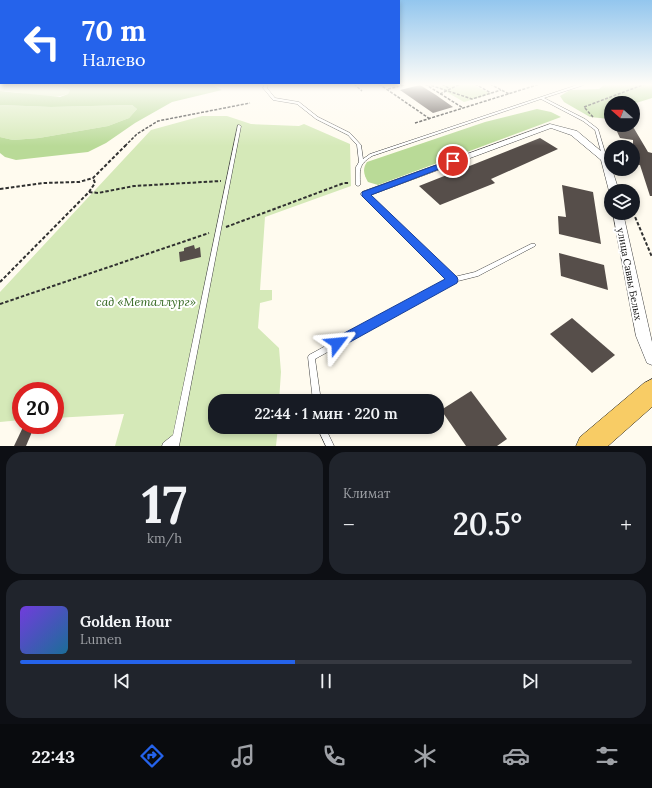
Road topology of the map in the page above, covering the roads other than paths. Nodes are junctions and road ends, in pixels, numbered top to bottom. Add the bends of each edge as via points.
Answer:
1 (300, 105) edge
2 (521, 105) edge
3 (554, 105) edge
4 (239, 126) dead end
5 (604, 155) edge
6 (604, 158) edge
7 (361, 160) junction
8 (358, 185) road end
9 (365, 194) joint
10 (619, 220) edge
11 (533, 246) dead end
12 (453, 280) junction
13 (652, 358) edge
14 (652, 391) edge
15 (316, 394) edge
16 (324, 434) edge
17 (176, 442) edge
18 (166, 446) edge
19 (330, 446) edge
20 (589, 446) edge

1 - 7 lane via 317,118 349,134 359,144
2 - 7 lane
3 - 5 lane via 584,120 597,130
4 - 17 lane
6 - 9 street via 574,133 550,126
7 - 8 lane via 358,167
9 - 12 lane
10 - 13 street, улица Саввы Белых via 643,336
11 - 12 lane via 476,274
12 - 15 lane via 311,358
14 - 20 main road
16 - 19 lane
17 - 18 lane

